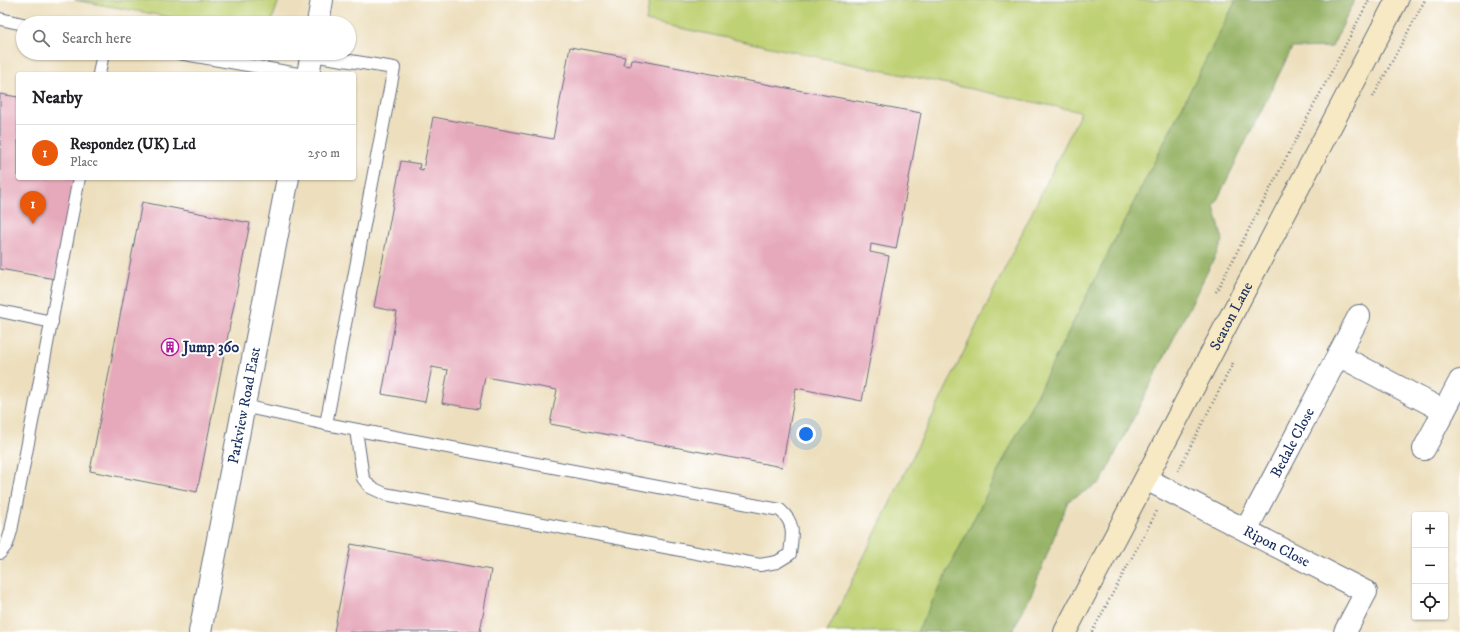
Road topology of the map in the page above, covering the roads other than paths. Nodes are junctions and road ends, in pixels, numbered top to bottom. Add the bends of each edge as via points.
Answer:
1 (322, 0) edge
2 (1397, 0) edge
3 (319, 16) edge
4 (0, 19) edge
5 (16, 22) edge
6 (102, 60) edge
7 (219, 60) edge
8 (311, 61) edge
9 (99, 72) edge
10 (287, 72) edge
11 (79, 180) edge
12 (288, 180) edge
13 (0, 312) edge
14 (1359, 316) dead end
15 (52, 322) junction
16 (1338, 355) junction
17 (1460, 381) edge
18 (244, 406) junction
19 (1444, 411) junction
20 (326, 424) junction
21 (356, 430) junction
22 (1424, 449) dead end
23 (1146, 479) junction
24 (1246, 530) junction
25 (0, 552) edge
26 (200, 632) edge
27 (1065, 632) edge
28 (1345, 632) edge

1 - 3 street
2 - 23 main road, Seaton Lane
4 - 5 lane
6 - 9 lane
7 - 10 lane
8 - 20 lane via 394,68
11 - 15 lane
12 - 18 street, Parkview Road East
13 - 15 lane
14 - 16 street, Bedale Close
15 - 25 lane via 11,531
16 - 19 street
16 - 24 street, Bedale Close
17 - 19 street
18 - 20 lane
18 - 26 street, Parkview Road East
19 - 22 street
20 - 21 lane
21 - 21 lane via 780,510 789,518 793,532 790,554 777,562 760,565 386,494 370,487 363,478
23 - 24 street, Ripon Close
23 - 27 main road, Seaton Lane
24 - 28 street, Ripon Close via 1366,592

